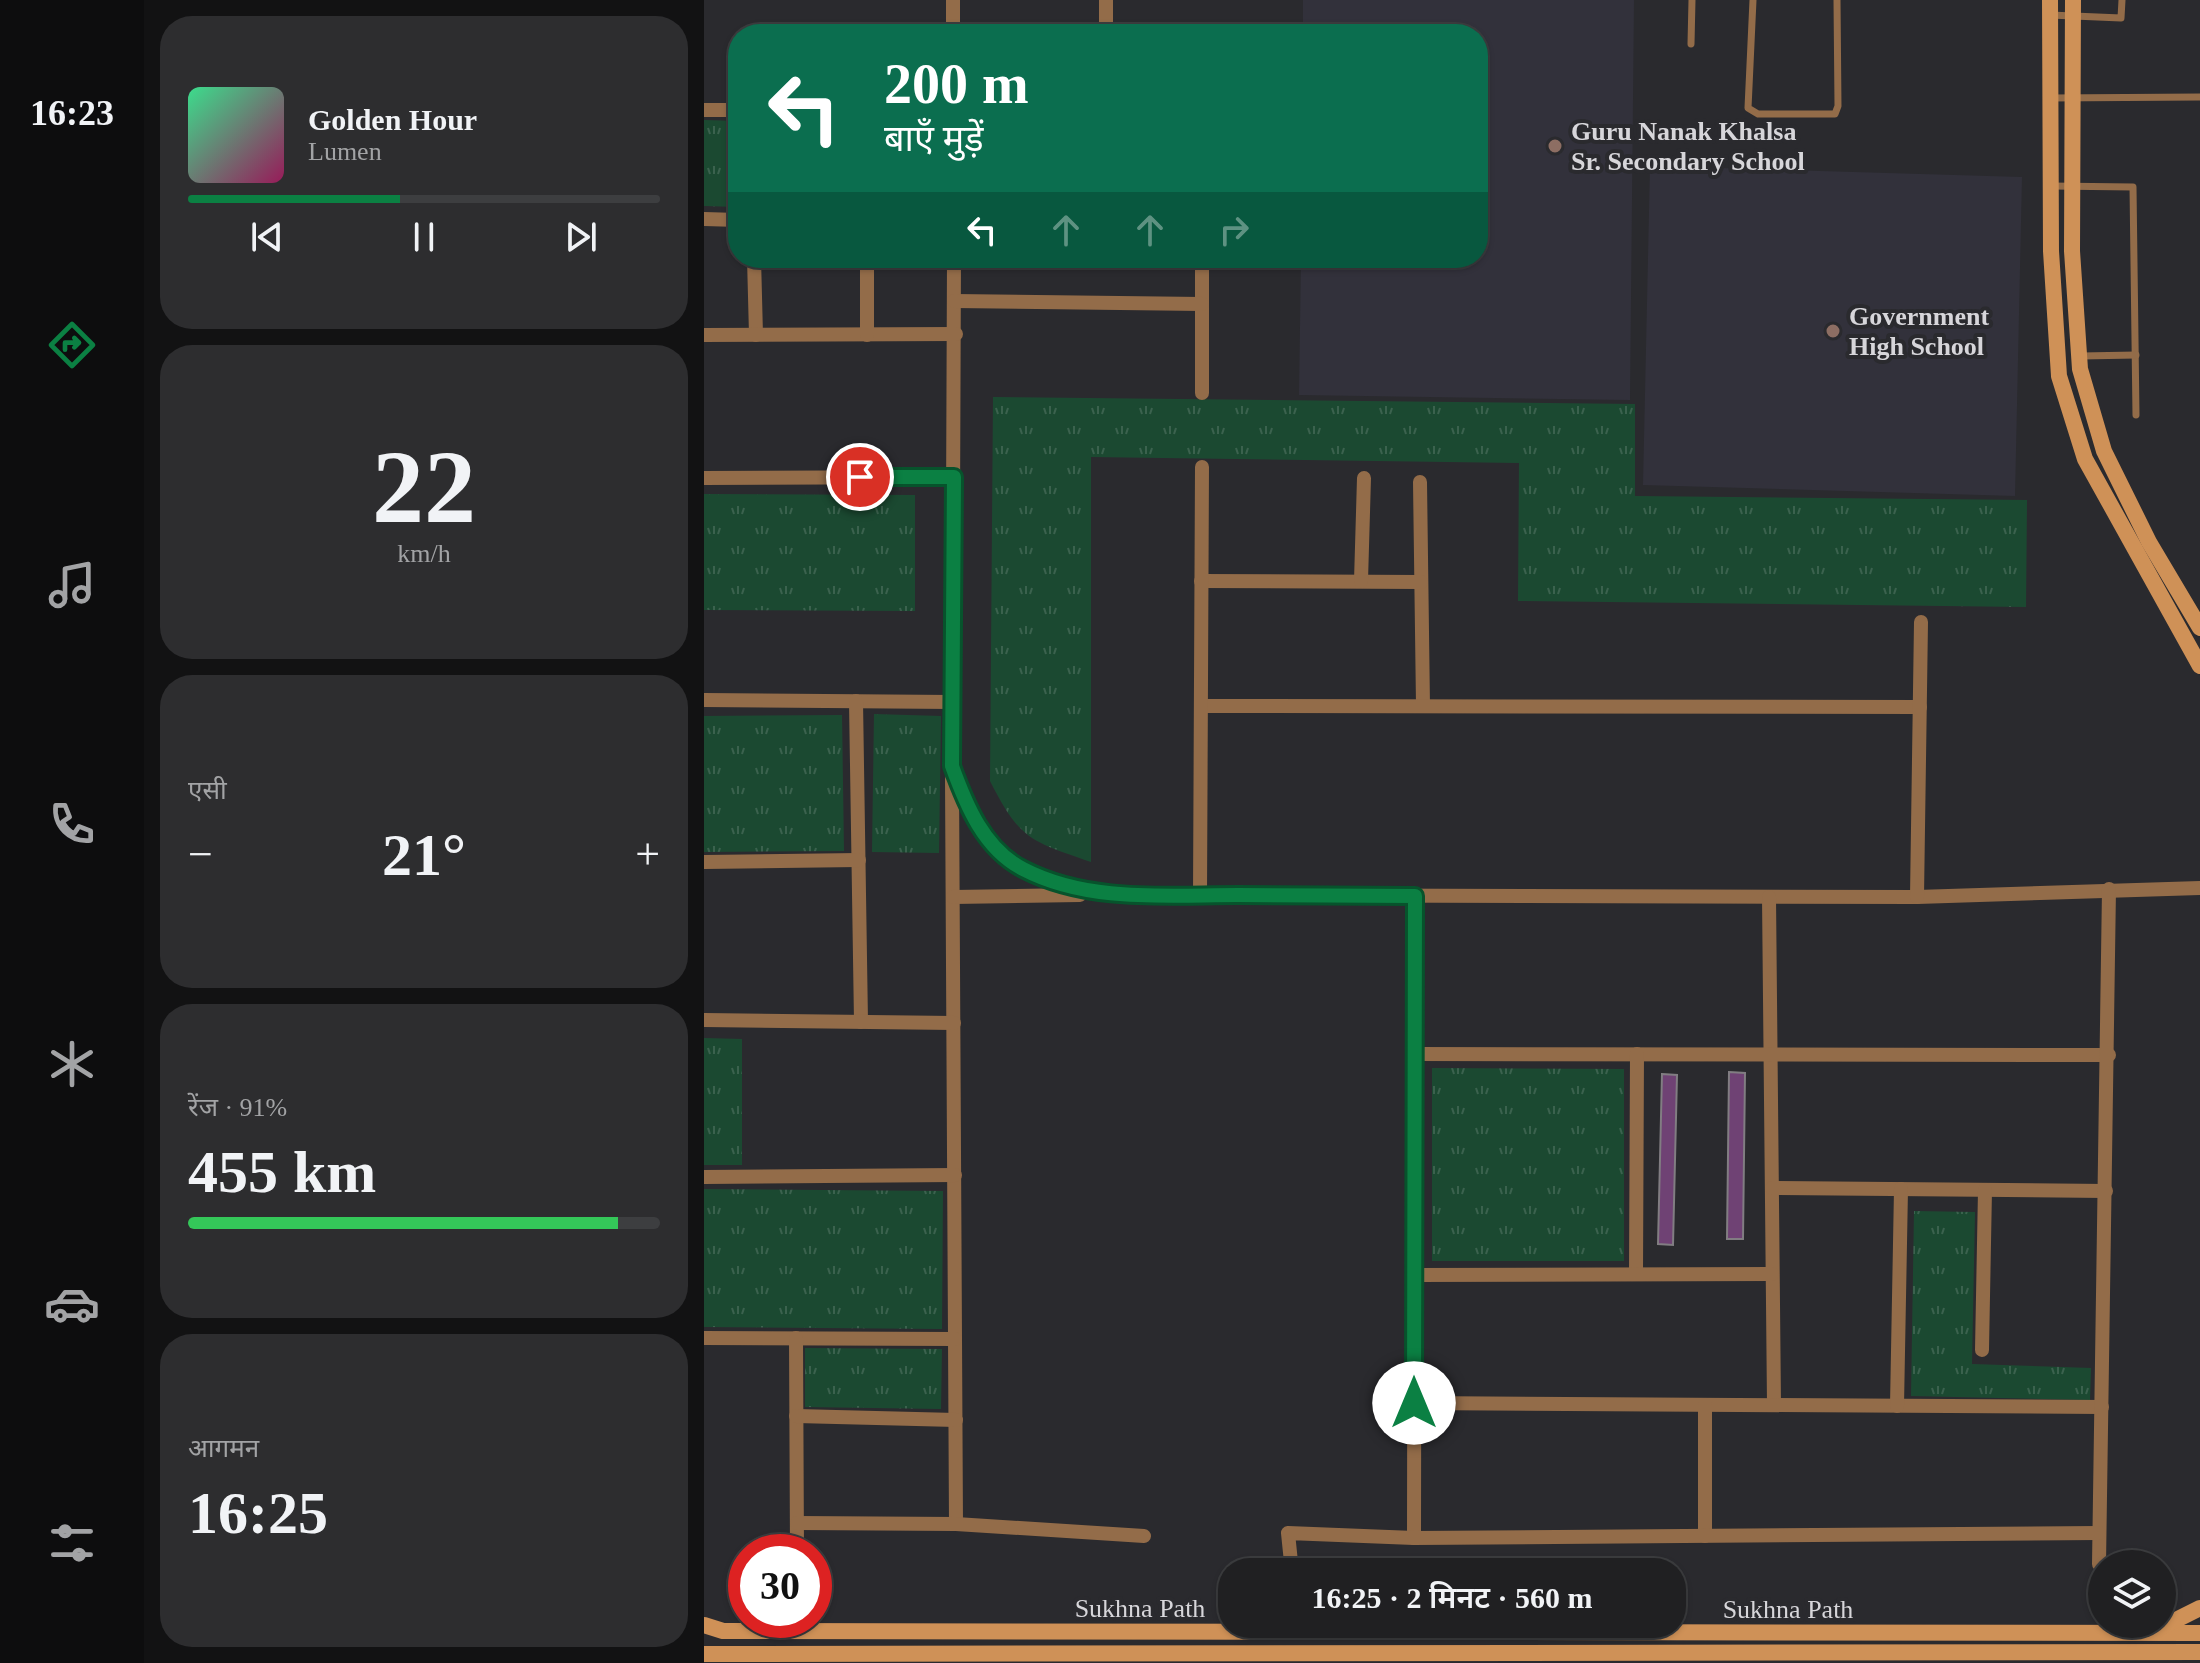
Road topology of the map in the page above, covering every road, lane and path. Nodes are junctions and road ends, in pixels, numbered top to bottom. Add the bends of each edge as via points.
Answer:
1 (953, 0) edge
2 (1106, 0) edge
3 (1692, 0) edge
4 (1753, 0) edge
5 (1837, 0) edge
6 (2122, 0) edge
7 (2050, 8) edge
8 (2073, 8) edge
9 (953, 24) edge
10 (1106, 24) edge
11 (1691, 44) dead end
12 (2200, 97) edge
13 (2050, 98) junction
14 (2073, 98) junction
15 (704, 110) edge
16 (728, 110) edge
17 (2051, 186) junction
18 (2072, 186) junction
19 (704, 219) edge
20 (728, 220) edge
21 (754, 268) edge
22 (867, 268) edge
23 (954, 268) edge
24 (1202, 268) edge
25 (954, 301) junction
26 (1202, 304) junction
27 (956, 334) junction
28 (704, 335) edge
29 (756, 335) junction
30 (867, 335) junction
31 (2136, 355) junction
32 (2079, 356) junction
33 (1202, 393) dead end
34 (2136, 415) dead end
35 (1202, 467) dead end
36 (954, 477) junction
37 (704, 478) edge
38 (1364, 478) dead end
39 (1420, 482) dead end
40 (1201, 581) junction
41 (1361, 581) junction
42 (1421, 582) junction
43 (1921, 622) dead end
44 (2200, 628) edge
45 (2200, 666) edge
46 (704, 700) edge
47 (856, 701) junction
48 (953, 702) junction
49 (1201, 706) junction
50 (1423, 706) junction
51 (1920, 707) junction
52 (952, 766) junction
53 (859, 860) junction
54 (704, 862) edge
55 (2200, 888) edge
56 (2109, 889) junction
57 (1128, 895) junction
58 (1200, 895) junction
59 (1415, 896) junction
60 (953, 897) junction
61 (1769, 897) junction
62 (1917, 897) junction
63 (704, 1020) edge
64 (861, 1022) junction
65 (954, 1023) junction
66 (1414, 1054) junction
67 (1637, 1054) junction
68 (1770, 1054) junction
69 (2109, 1055) junction
70 (955, 1175) junction
71 (704, 1177) edge
72 (1772, 1188) junction
73 (1901, 1189) junction
74 (1985, 1190) junction
75 (2106, 1191) junction
76 (1636, 1274) junction
77 (1772, 1274) junction
78 (1415, 1275) junction
79 (704, 1338) edge
80 (796, 1338) junction
81 (955, 1339) junction
82 (1982, 1350) dead end
83 (1414, 1403) junction
84 (1705, 1405) junction
85 (1774, 1405) junction
86 (1897, 1406) junction
87 (2102, 1407) junction
88 (796, 1416) junction
89 (956, 1420) junction
90 (797, 1523) junction
91 (956, 1524) junction
92 (2099, 1533) junction
93 (797, 1534) edge
94 (1144, 1536) dead end
95 (1705, 1536) junction
96 (1414, 1538) junction
97 (2099, 1550) edge
98 (1291, 1558) edge
99 (2200, 1608) edge
100 (2176, 1620) edge
101 (704, 1625) edge
102 (1218, 1628) edge
103 (1686, 1631) edge
104 (2176, 1633) edge
105 (2200, 1633) edge
106 (2088, 1634) edge
107 (2145, 1652) junction
108 (2200, 1652) edge
109 (704, 1654) edge
110 (2171, 1663) edge

1 - 9 street
2 - 10 street
3 - 11 lane
4 - 5 lane via 1748,108 1758,114 1835,114
6 - 8 lane via 2121,18
7 - 8 lane
7 - 13 main road
8 - 14 main road
12 - 14 lane
13 - 14 lane
13 - 17 main road
14 - 18 main road
15 - 16 street
17 - 18 lane
17 - 45 main road via 2059,376 2085,459
18 - 31 lane via 2133,187
18 - 32 main road
19 - 20 street
21 - 29 street
22 - 30 street
23 - 25 street
24 - 26 street
25 - 26 street
25 - 27 street
26 - 33 street
27 - 30 street
27 - 36 street
28 - 29 street
29 - 30 street
31 - 32 lane
31 - 34 lane
32 - 44 main road via 2104,451
35 - 40 street
36 - 37 street
36 - 48 street
38 - 41 street
39 - 42 street
40 - 41 street
40 - 49 street
41 - 42 street
42 - 50 street
43 - 51 street
46 - 47 street
47 - 48 street
47 - 53 street
48 - 52 street
49 - 50 street
49 - 58 street
50 - 51 street
51 - 62 street
52 - 57 street via 987,838 1020,868 1066,887
52 - 60 street
53 - 54 street
53 - 64 street
55 - 56 street
56 - 62 street
56 - 69 street
57 - 58 street
57 - 60 street
58 - 59 street
59 - 61 street
59 - 66 street
60 - 65 street
61 - 62 street
61 - 68 street
63 - 64 street
64 - 65 street
65 - 70 street
66 - 67 street
66 - 78 street
67 - 68 street
67 - 76 street
68 - 69 street
68 - 72 street
69 - 75 street
70 - 71 street
70 - 81 street
72 - 73 street
72 - 77 street
73 - 74 street
73 - 86 street
74 - 75 street
74 - 82 street
75 - 87 street
76 - 77 street
76 - 78 street
77 - 85 street
78 - 83 street
79 - 80 street
80 - 81 street
80 - 88 street
81 - 89 street
83 - 84 street
83 - 96 street
84 - 85 street
84 - 95 street
85 - 86 street
86 - 87 street
87 - 92 street
88 - 89 street
88 - 90 street
89 - 91 street
90 - 91 street
90 - 93 street
91 - 94 street
92 - 95 street
92 - 97 street
95 - 96 street
96 - 98 street via 1288,1533
99 - 100 main road
101 - 102 main road, Sukhna Path via 723,1631
103 - 106 main road, Sukhna Path
104 - 105 main road, Sukhna Path
107 - 108 main road, Sukhna Path
107 - 109 main road, Sukhna Path
107 - 110 main road

